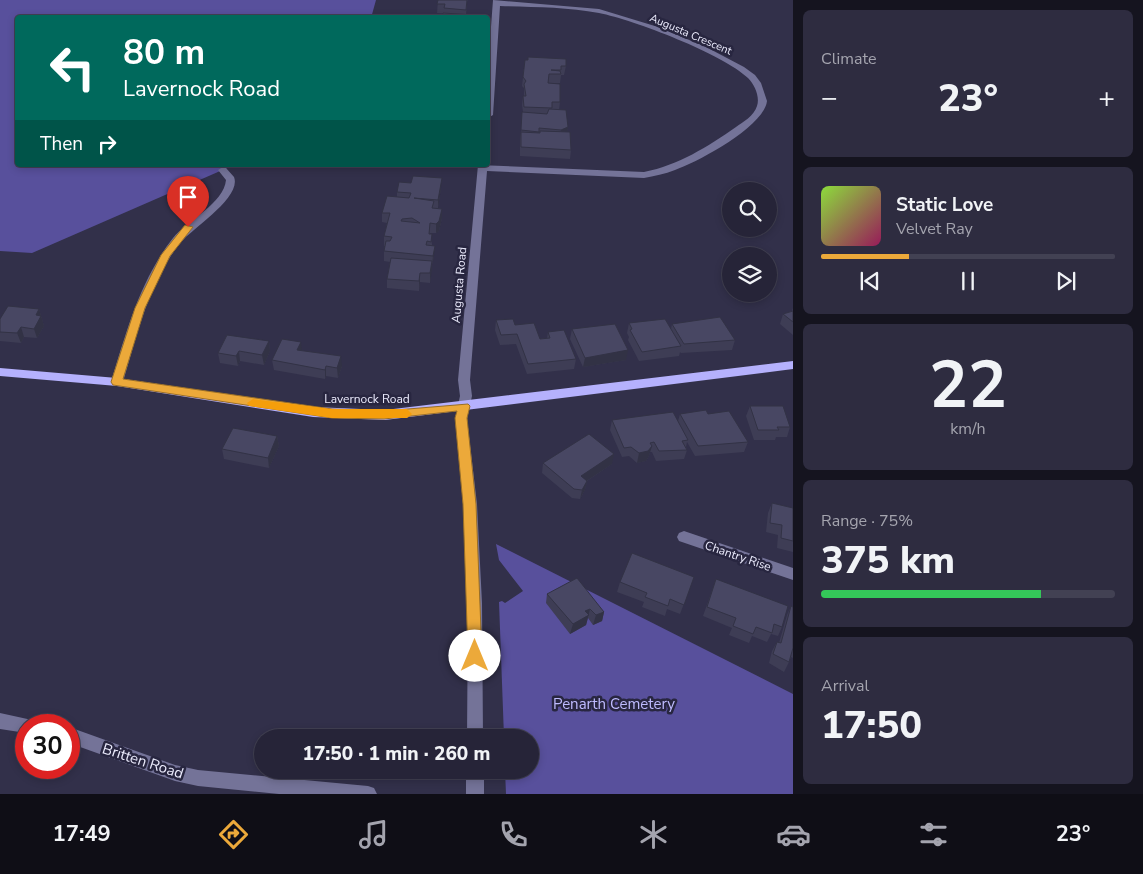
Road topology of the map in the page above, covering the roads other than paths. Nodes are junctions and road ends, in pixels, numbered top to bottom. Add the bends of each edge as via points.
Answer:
1 (497, 2) edge
2 (490, 90) edge
3 (490, 166) edge
4 (483, 167) edge
5 (223, 170) dead end
6 (793, 365) edge
7 (0, 372) edge
8 (117, 382) junction
9 (464, 406) junction
10 (684, 537) dead end
11 (793, 574) edge
12 (0, 721) edge
13 (15, 724) edge
14 (475, 729) edge
15 (80, 739) edge
16 (475, 779) edge
17 (368, 794) edge
18 (475, 794) edge

1 - 2 street
1 - 3 street, Augusta Crescent via 579,8 617,15 730,62 756,82 763,104 748,122 714,147 695,159 661,172 644,174
4 - 9 street, Augusta Road
5 - 8 street via 231,184 227,194 188,227 166,255 140,308
6 - 9 main road, Lavernock Road
7 - 8 main road, Lavernock Road
8 - 9 main road, Lavernock Road via 332,414 392,414
9 - 14 street, Augusta Road via 461,418 470,504
10 - 11 street, Chantry Rise
12 - 13 street
15 - 17 street, Britten Road via 198,778
16 - 18 street

